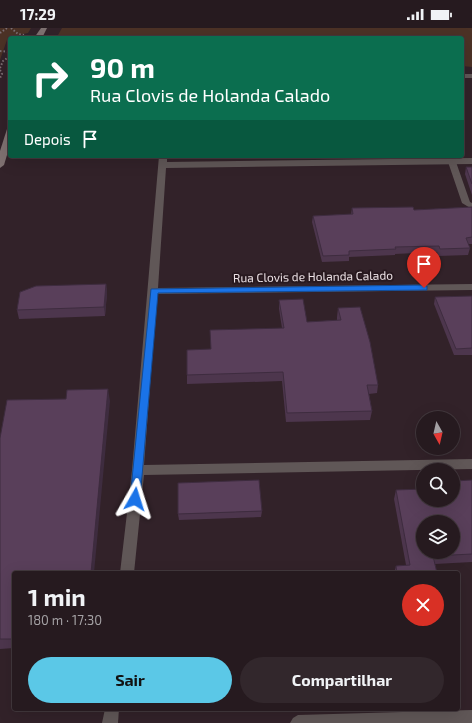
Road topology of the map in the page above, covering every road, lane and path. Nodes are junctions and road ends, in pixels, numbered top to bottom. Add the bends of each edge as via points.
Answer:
1 (7, 28) edge
2 (0, 33) edge
3 (8, 57) edge
4 (0, 69) edge
5 (0, 78) edge
6 (8, 138) edge
7 (163, 161) edge
8 (452, 162) junction
9 (472, 162) edge
10 (0, 165) edge
11 (472, 207) edge
12 (472, 287) edge
13 (154, 291) junction
14 (472, 464) edge
15 (138, 470) junction
16 (127, 571) edge
17 (112, 711) edge
18 (472, 718) edge
19 (110, 723) edge
20 (298, 723) edge

1 - 2 path
3 - 4 path via 3,61
4 - 5 path
6 - 10 main road
7 - 8 street
7 - 13 street
8 - 9 street
8 - 11 lane via 466,203
12 - 13 street, Rua Clovis de Holanda Calado
13 - 15 street
14 - 15 street
15 - 16 street
17 - 19 street
18 - 20 street

